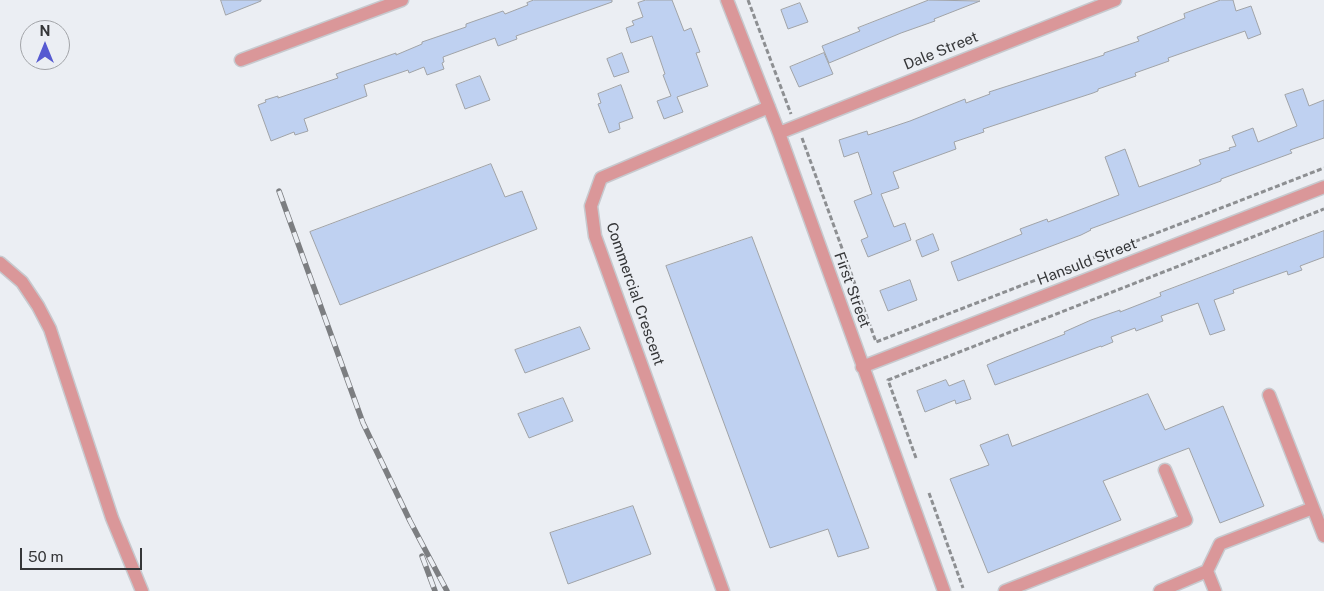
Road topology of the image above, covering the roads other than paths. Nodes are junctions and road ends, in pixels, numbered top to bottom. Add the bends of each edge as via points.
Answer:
1 (402, 0) edge
2 (727, 0) edge
3 (1115, 0) edge
4 (241, 60) dead end
5 (769, 107) junction
6 (779, 133) junction
7 (1324, 187) edge
8 (0, 263) edge
9 (862, 367) junction
10 (1269, 395) dead end
11 (1165, 470) dead end
12 (1313, 508) junction
13 (1324, 536) edge
14 (1207, 570) junction
15 (142, 591) edge
16 (722, 591) edge
17 (944, 591) edge
18 (1006, 591) edge
19 (1160, 591) edge
20 (1215, 591) edge

1 - 4 street
2 - 5 street, First Street
3 - 6 street, Dale Street
5 - 6 street, First Street
5 - 16 street, Commercial Crescent via 601,178 591,206 595,236
6 - 9 street, First Street
7 - 9 street, Hansuld Street
8 - 15 street via 22,282 50,329 112,518
9 - 17 street, First Street
10 - 12 street
11 - 18 street via 1186,520
12 - 13 street
12 - 14 street via 1220,544
14 - 19 street
14 - 20 street

